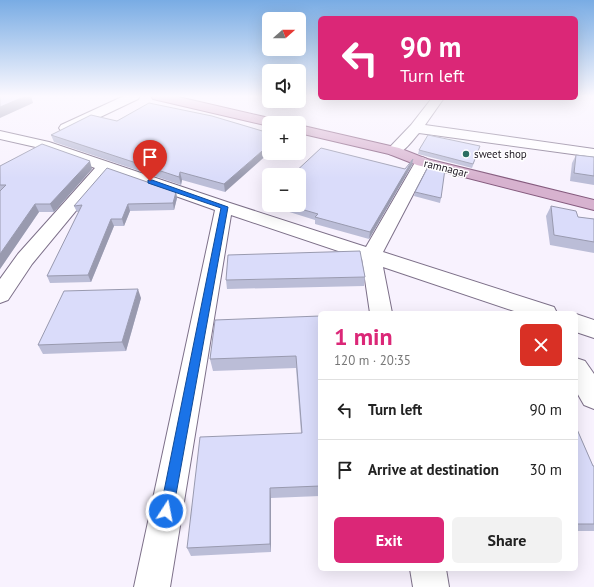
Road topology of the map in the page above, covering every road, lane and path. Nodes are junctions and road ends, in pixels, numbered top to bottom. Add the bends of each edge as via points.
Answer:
1 (82, 123) edge
2 (419, 123) edge
3 (416, 128) junction
4 (306, 131) edge
5 (0, 135) edge
6 (35, 148) junction
7 (394, 151) junction
8 (594, 153) edge
9 (422, 162) junction
10 (105, 166) junction
11 (594, 205) edge
12 (224, 207) junction
13 (371, 255) junction
14 (0, 295) edge
15 (381, 311) edge
16 (539, 311) edge
17 (578, 324) edge
18 (594, 329) edge
19 (578, 371) edge
20 (594, 397) edge
21 (428, 571) edge
22 (152, 587) edge
23 (431, 587) edge

1 - 6 street
2 - 3 street
3 - 7 street
3 - 8 street
4 - 7 main road, ramnagar
5 - 6 street
6 - 10 street
7 - 9 main road, ramnagar
9 - 11 main road, ramnagar
9 - 13 street
10 - 12 street
10 - 14 street via 25,258
12 - 13 street
12 - 22 street
13 - 15 street
13 - 16 street
17 - 18 street
19 - 20 street
21 - 23 street

